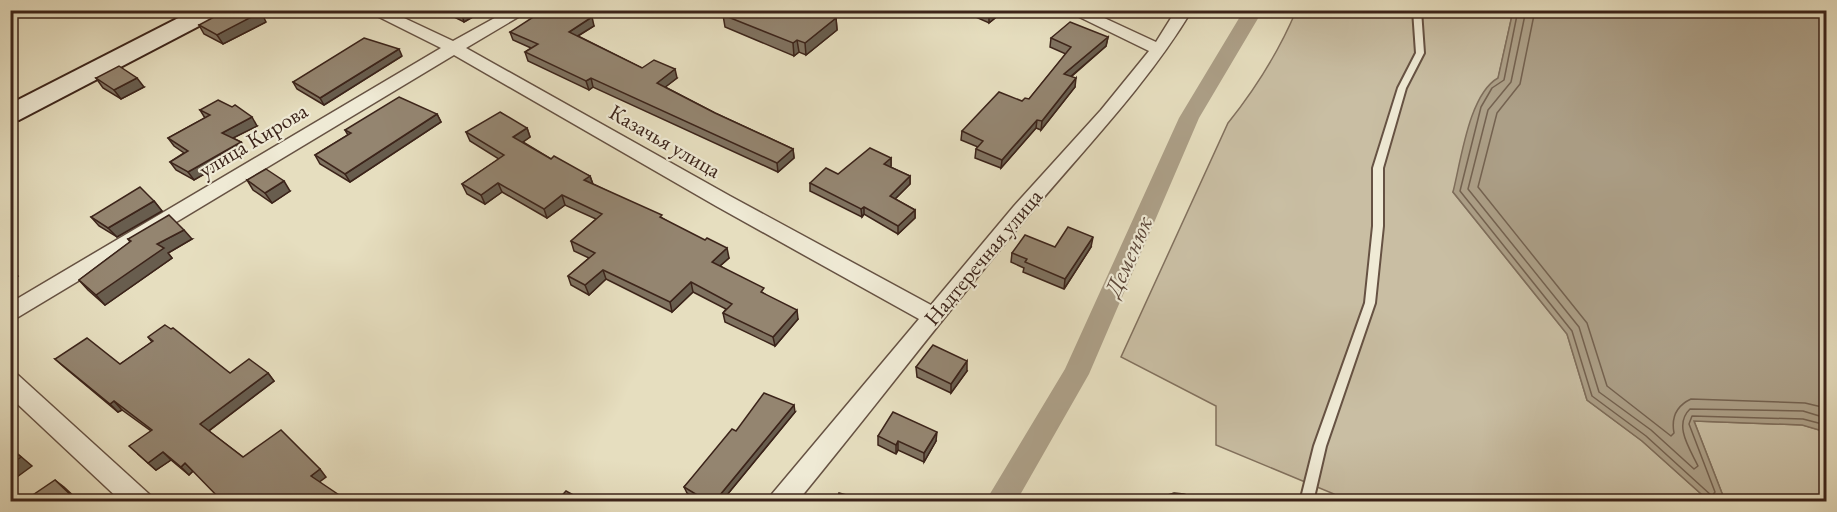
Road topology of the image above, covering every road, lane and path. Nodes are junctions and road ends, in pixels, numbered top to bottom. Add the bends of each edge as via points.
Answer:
1 (212, 10) edge
2 (373, 10) edge
3 (522, 10) edge
4 (1073, 10) edge
5 (1184, 10) edge
6 (1417, 10) edge
7 (454, 48) junction
8 (1158, 49) junction
9 (10, 114) edge
10 (10, 314) edge
11 (933, 316) junction
12 (10, 382) edge
13 (140, 501) edge
14 (781, 501) edge
15 (1306, 501) edge

1 - 9 street
2 - 7 street, Казачья улица
3 - 7 street, улица Кирова
4 - 8 street
5 - 8 street, Надтеречная улица
6 - 15 lane via 1420,53 1402,88 1378,168 1378,226 1370,303 1320,446
7 - 10 street, улица Кирова
7 - 11 street, Казачья улица
8 - 11 street, Надтеречная улица via 1118,102
11 - 14 street, Надтеречная улица
12 - 13 street

